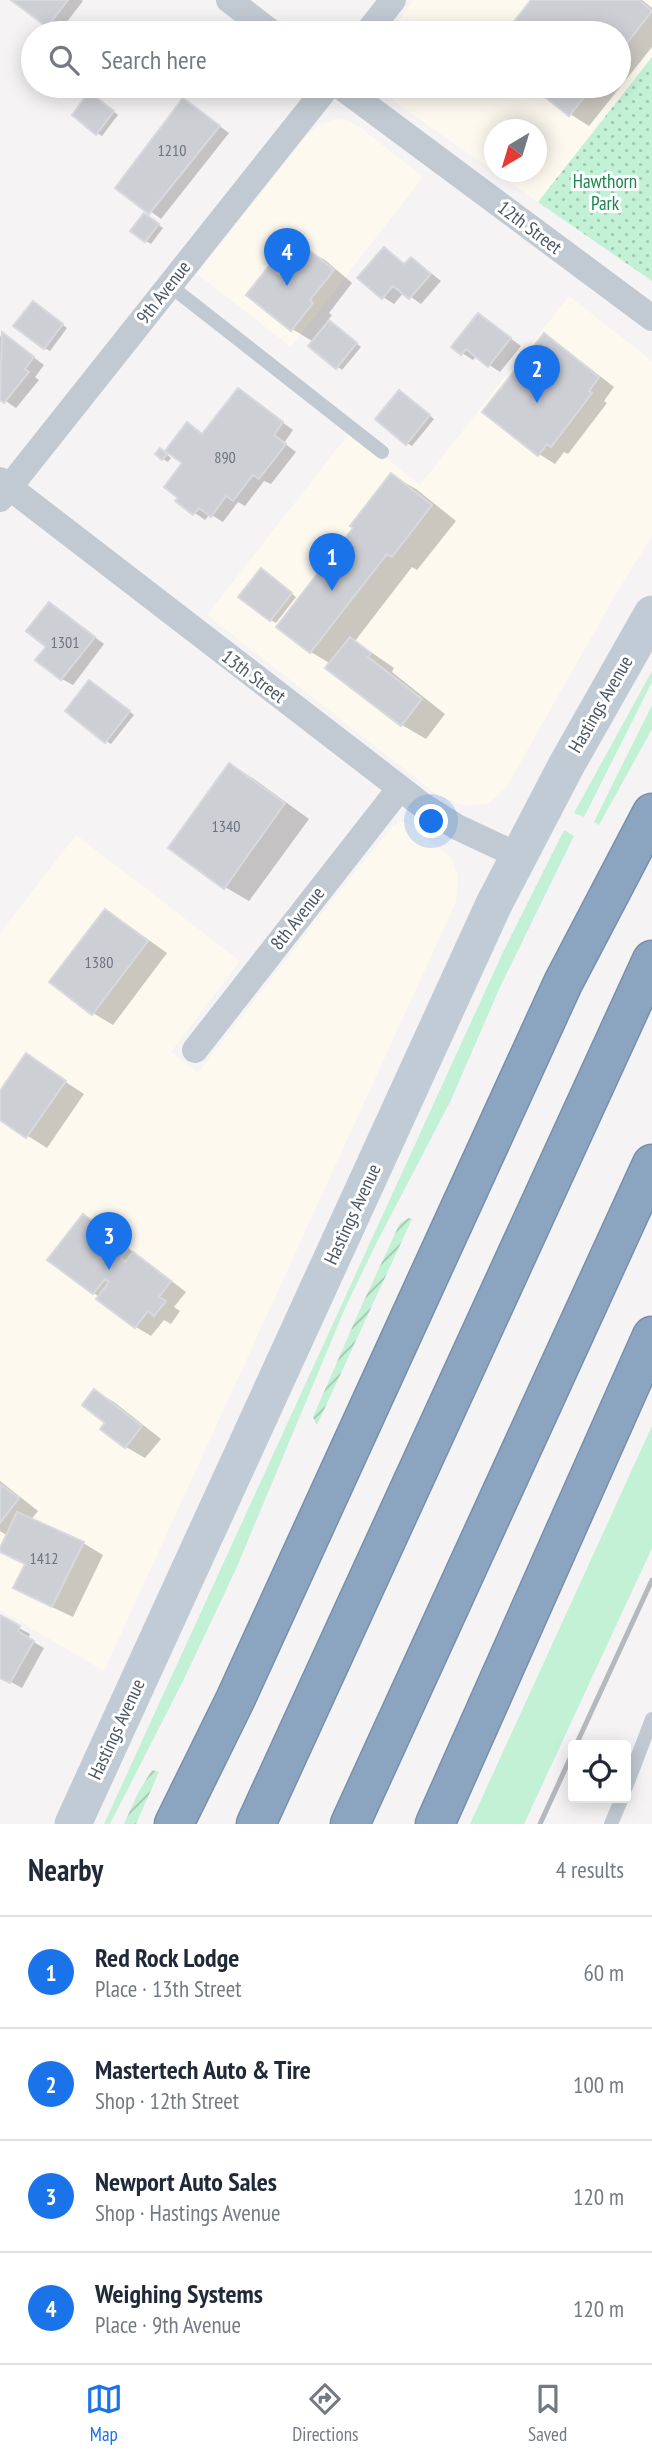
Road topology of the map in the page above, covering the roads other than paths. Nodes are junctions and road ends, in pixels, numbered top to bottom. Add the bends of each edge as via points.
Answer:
1 (229, 0) edge
2 (393, 0) edge
3 (256, 21) edge
4 (376, 21) edge
5 (318, 98) edge
6 (356, 98) edge
7 (169, 285) junction
8 (652, 318) edge
9 (382, 452) dead end
10 (3, 489) edge
11 (652, 614) edge
12 (400, 788) junction
13 (652, 813) edge
14 (519, 856) junction
15 (652, 960) edge
16 (195, 1049) dead end
17 (652, 1164) edge
18 (652, 1336) edge
19 (652, 1719) edge
20 (631, 1774) edge
21 (620, 1803) edge
22 (73, 1824) edge
23 (174, 1824) edge
24 (256, 1824) edge
25 (350, 1824) edge
26 (435, 1824) edge
27 (611, 1824) edge

1 - 3 street
2 - 4 street
5 - 7 street, 9th Avenue
6 - 8 street, 12th Street
7 - 9 lane
7 - 10 street, 9th Avenue
10 - 12 street, 13th Street
11 - 14 street, Hastings Avenue
12 - 14 street, 13th Street via 448,822
12 - 16 street, 8th Avenue
13 - 23 highway via 563,983
14 - 22 street, Hastings Avenue
15 - 24 highway
17 - 25 highway
18 - 26 highway
19 - 20 lane
21 - 27 lane

